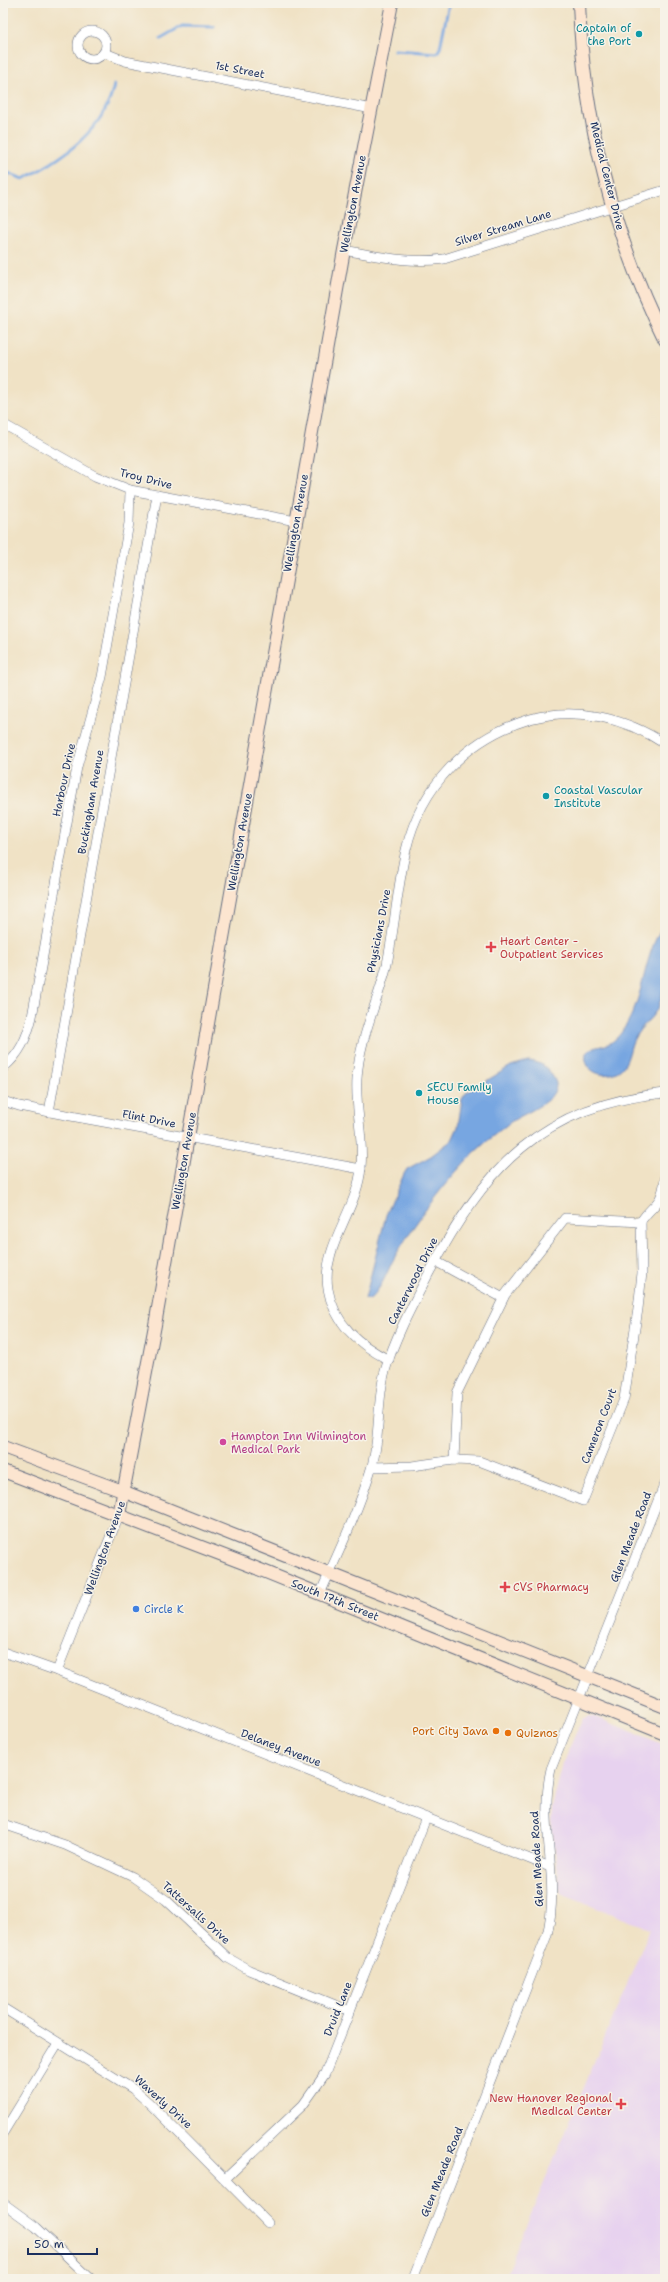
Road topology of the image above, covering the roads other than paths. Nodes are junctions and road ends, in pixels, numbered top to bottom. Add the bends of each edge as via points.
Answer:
1 (392, 3) edge
2 (579, 3) edge
3 (105, 53) dead end
4 (372, 109) junction
5 (665, 190) edge
6 (612, 205) junction
7 (344, 250) junction
8 (665, 340) edge
9 (3, 424) edge
10 (130, 490) junction
11 (157, 495) junction
12 (296, 521) junction
13 (665, 744) edge
14 (3, 1068) edge
15 (665, 1093) edge
16 (3, 1101) edge
17 (49, 1112) junction
18 (188, 1138) junction
19 (361, 1169) junction
20 (665, 1179) edge
21 (641, 1222) junction
22 (435, 1261) junction
23 (503, 1298) junction
24 (389, 1360) junction
25 (3, 1446) edge
26 (454, 1460) junction
27 (372, 1468) junction
28 (3, 1471) edge
29 (665, 1483) edge
30 (124, 1492) junction
31 (119, 1515) junction
32 (329, 1573) junction
33 (320, 1594) junction
34 (3, 1652) edge
35 (57, 1671) junction
36 (589, 1677) junction
37 (581, 1699) junction
38 (665, 1707) edge
39 (665, 1734) edge
40 (426, 1818) junction
41 (3, 1824) edge
42 (550, 1867) junction
43 (3, 2008) edge
44 (350, 2011) junction
45 (58, 2043) junction
46 (3, 2133) edge
47 (225, 2178) junction
48 (3, 2203) edge
49 (268, 2223) dead end
50 (91, 2279) edge
51 (413, 2279) edge

1 - 4 street, Wellington Avenue
2 - 6 street, Medical Center Drive via 588,96
3 - 4 street, 1st Street via 125,61
4 - 7 street, Wellington Avenue
5 - 6 street, Silver Stream Lane
6 - 7 street, Silver Stream Lane via 444,259 405,260
6 - 8 street, Medical Center Drive via 641,289
7 - 12 street, Wellington Avenue
9 - 10 street, Troy Drive via 95,476
10 - 11 street, Troy Drive
10 - 14 street, Harbour Drive via 129,523 102,677 77,767 32,1018 21,1047
11 - 12 street, Troy Drive
11 - 17 street, Buckingham Avenue
12 - 18 street, Wellington Avenue
13 - 19 street, Physicians Drive via 618,721 584,715 554,714 519,722 482,740 465,752 439,779 419,812 410,837 386,965 361,1051 357,1079
15 - 22 street, Canterwood Drive via 623,1098 592,1108 558,1123 528,1143 486,1181
16 - 17 street, Flint Drive
17 - 18 street, Flint Drive
18 - 19 street, Flint Drive
18 - 30 street, Wellington Avenue
19 - 24 street, Physicians Drive via 354,1198 331,1253 328,1289 335,1311 348,1332
20 - 21 street via 659,1203
21 - 23 street via 565,1218
21 - 26 street, Cameron Court via 642,1273 624,1399 583,1501 479,1461
22 - 23 street
22 - 24 street, Canterwood Drive
23 - 26 street via 457,1393
24 - 27 street, Canterwood Drive via 379,1399
25 - 30 street, South 17th Street
26 - 27 street, Cameron Court
27 - 32 street, Canterwood Drive
28 - 31 street, South 17th Street
29 - 36 street, Glen Meade Road
30 - 31 street, Wellington Avenue
30 - 32 street, South 17th Street
31 - 33 street, South 17th Street
31 - 35 street, Wellington Avenue
32 - 33 street, Canterwood Drive
32 - 36 street, South 17th Street
33 - 37 street, South 17th Street
34 - 35 street, Delaney Avenue
35 - 40 street, Delaney Avenue
36 - 37 street, Glen Meade Road
36 - 38 street, South 17th Street
37 - 39 street, South 17th Street
37 - 42 street, Glen Meade Road via 551,1769 547,1787 546,1822
40 - 42 street, Delaney Avenue
40 - 44 street, Druid Lane
41 - 44 street, Tattersalls Drive via 65,1845 133,1877 166,1900 228,1958 249,1970
42 - 51 street, Glen Meade Road via 552,1907 547,1935
43 - 45 street, Waverly Drive
44 - 47 street, Druid Lane via 317,2088 303,2105
45 - 46 street
45 - 47 street, Waverly Drive via 133,2089
47 - 49 street, Waverly Drive
48 - 50 street via 36,2227

